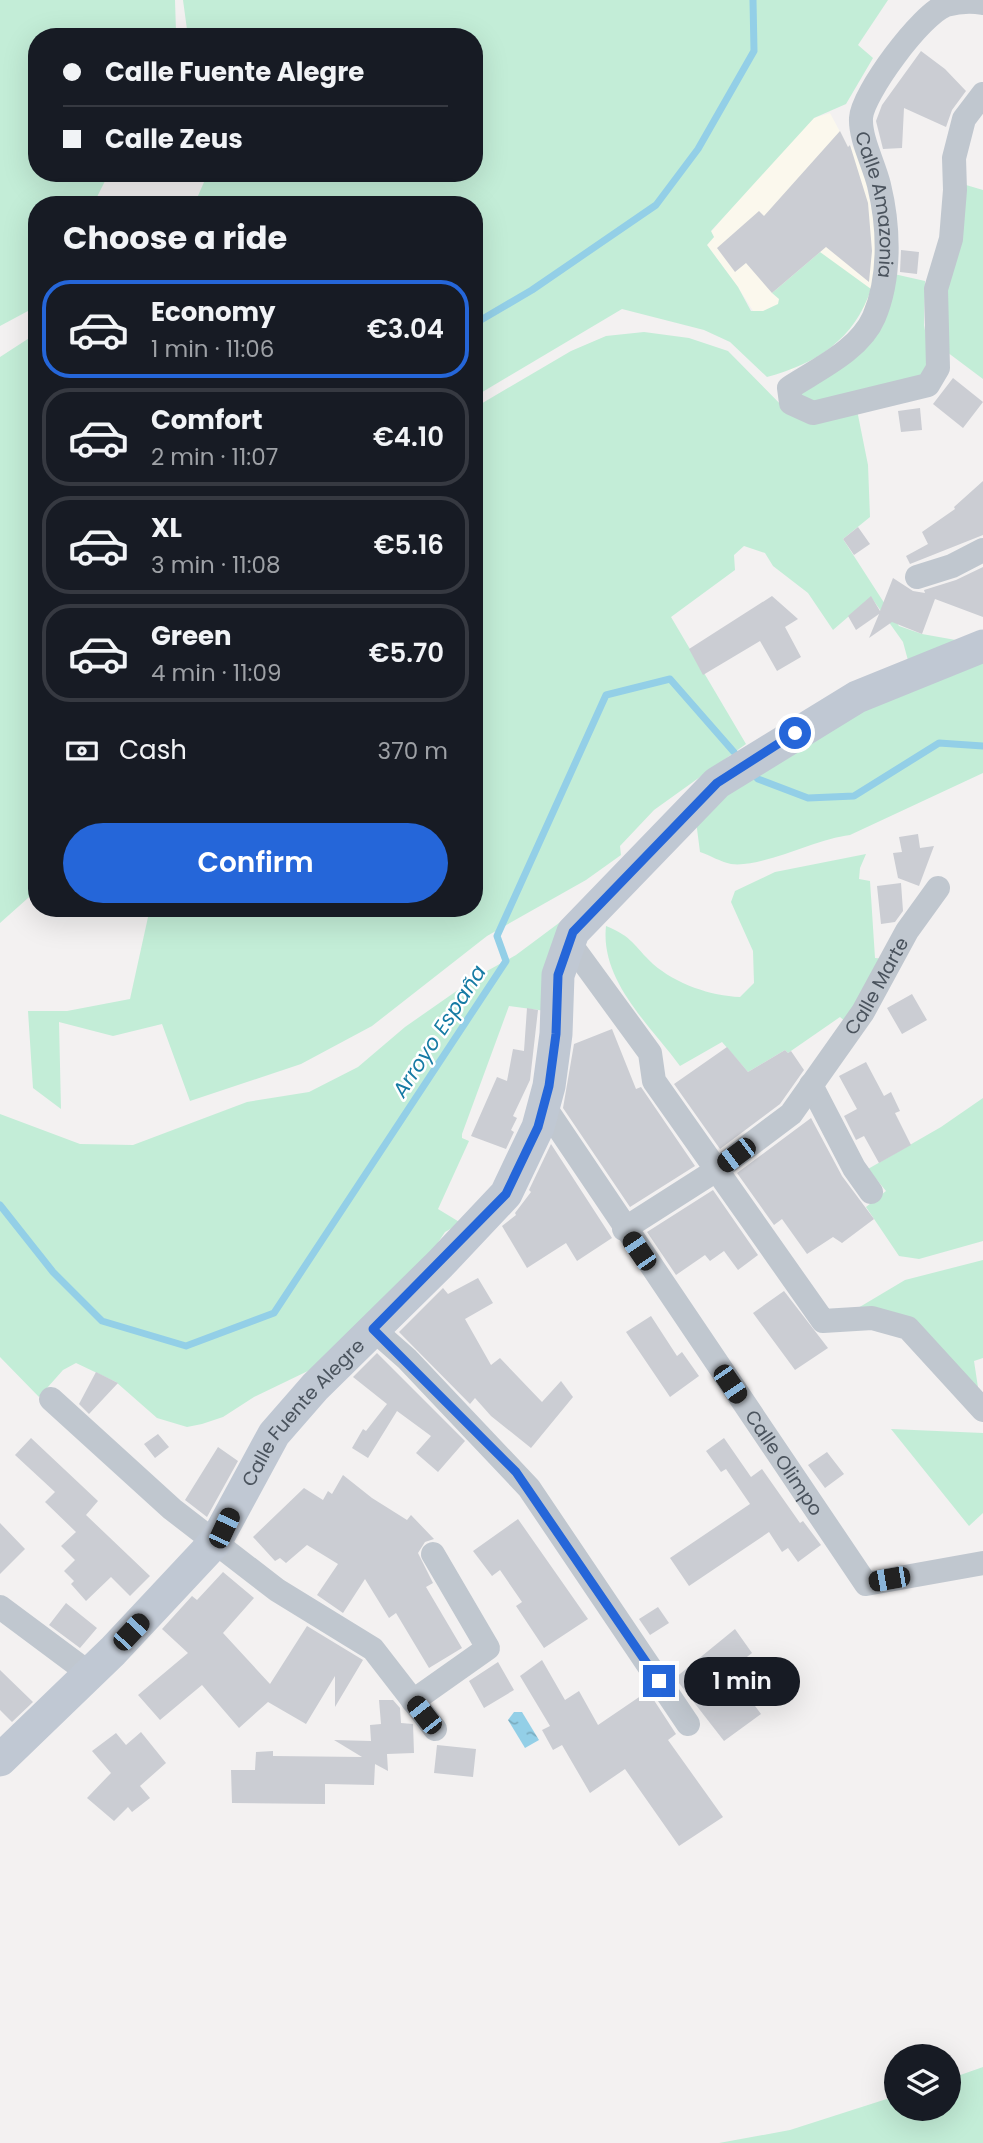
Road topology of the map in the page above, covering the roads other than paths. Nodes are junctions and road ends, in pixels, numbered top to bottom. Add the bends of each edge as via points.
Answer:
1 (983, 3) edge
2 (983, 94) edge
3 (983, 550) edge
4 (917, 577) dead end
5 (983, 646) edge
6 (938, 887) dead end
7 (569, 942) junction
8 (811, 1085) junction
9 (544, 1106) junction
10 (718, 1169) junction
11 (871, 1192) dead end
12 (624, 1229) junction
13 (373, 1329) junction
14 (51, 1399) dead end
15 (983, 1410) edge
16 (216, 1541) junction
17 (433, 1554) dead end
18 (983, 1563) edge
19 (0, 1607) edge
20 (90, 1674) junction
21 (413, 1701) junction
22 (688, 1724) dead end
23 (435, 1729) dead end
24 (0, 1760) edge

1 - 2 street, Calle Amazonia via 944,6 915,30 862,105 860,122 879,187 886,238 883,287 873,319 856,343 789,388 791,403 813,414 928,385 938,368 936,289 951,239 954,158 964,119
3 - 4 street
5 - 7 street, Calle Fuente Alegre via 857,697 717,783 573,932
6 - 8 street, Calle Marte via 907,931 863,1012
7 - 9 street, Calle Fuente Alegre via 558,975 556,1034
7 - 10 street via 650,1053 654,1081
8 - 10 street, Calle Marte via 791,1114
8 - 11 street
9 - 12 street, Calle Olimpo
9 - 13 street, Calle Fuente Alegre via 506,1194
10 - 12 street, Calle Marte
10 - 15 street via 823,1321 872,1318 908,1328
12 - 18 street, Calle Olimpo via 866,1584
13 - 16 street, Calle Fuente Alegre via 274,1434
13 - 22 street via 522,1480
14 - 16 street via 172,1509
16 - 20 street, Calle Fuente Alegre
16 - 21 street via 277,1590 373,1649
17 - 21 street via 488,1648
19 - 20 street
20 - 24 street, Calle Fuente Alegre
21 - 23 street

